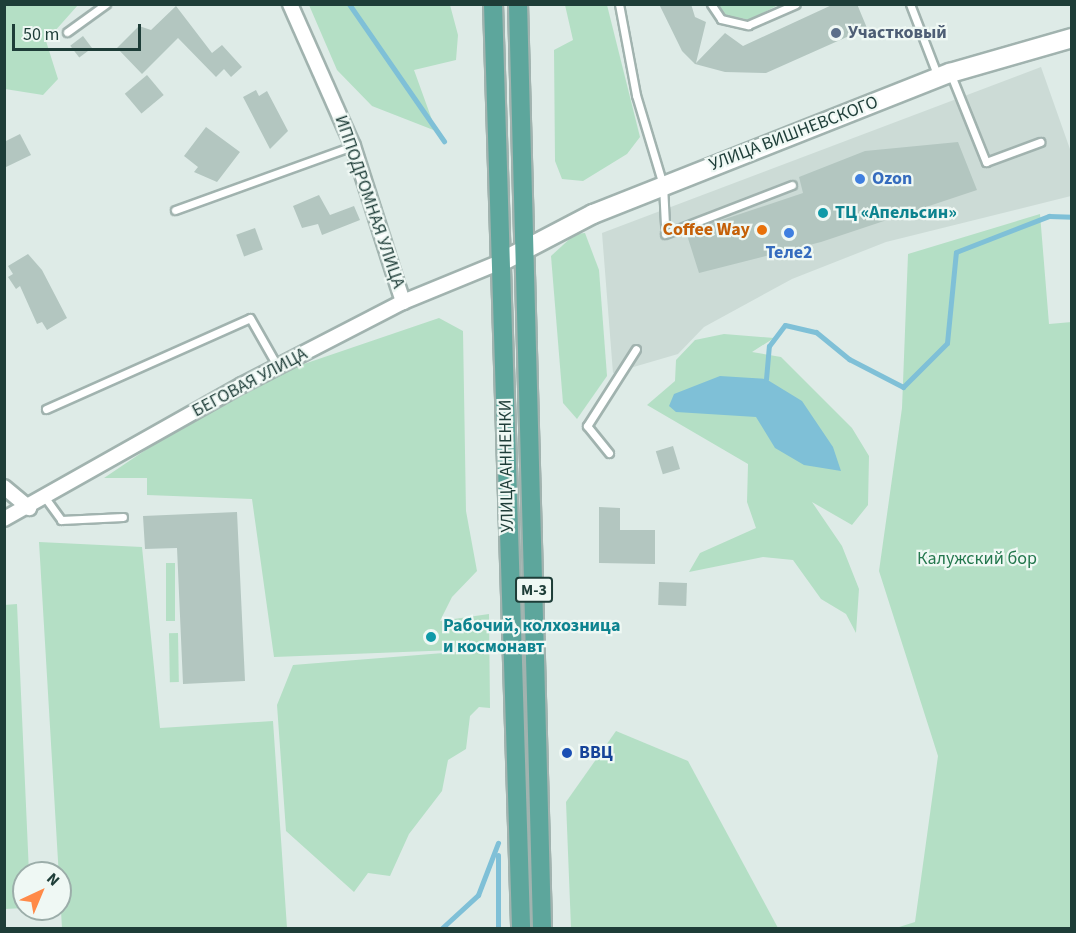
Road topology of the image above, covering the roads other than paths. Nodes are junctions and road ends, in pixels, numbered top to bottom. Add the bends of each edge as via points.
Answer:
1 (106, 4) edge
2 (290, 4) edge
3 (493, 4) edge
4 (518, 4) edge
5 (619, 4) edge
6 (711, 4) edge
7 (796, 4) edge
8 (910, 4) edge
9 (67, 32) dead end
10 (1071, 38) edge
11 (944, 75) junction
12 (1040, 142) dead end
13 (353, 146) junction
14 (663, 185) junction
15 (792, 185) dead end
16 (175, 210) dead end
17 (665, 225) dead end
18 (665, 234) dead end
19 (526, 252) junction
20 (503, 261) junction
21 (403, 302) junction
22 (636, 349) dead end
23 (278, 367) junction
24 (46, 410) dead end
25 (609, 453) dead end
26 (4, 487) edge
27 (46, 499) junction
28 (29, 507) junction
29 (123, 517) dead end
30 (4, 519) edge
31 (521, 928) edge
32 (542, 928) edge

1 - 9 lane
2 - 13 street, ИППОДРОМНАЯ УЛИЦА
3 - 20 main road, УЛИЦА АННЕНКИ / М-3
4 - 19 main road, УЛИЦА АННЕНКИ / М-3
5 - 14 lane via 636,95
6 - 7 lane via 722,19 748,26
8 - 11 lane
10 - 11 street, УЛИЦА ВИШНЕВСКОГО
11 - 12 lane via 986,162
11 - 14 street, УЛИЦА ВИШНЕВСКОГО
13 - 16 lane
13 - 21 street, ИППОДРОМНАЯ УЛИЦА
14 - 17 lane
14 - 19 street, УЛИЦА ВИШНЕВСКОГО via 560,229
15 - 18 lane
19 - 20 street, УЛИЦА ВИШНЕВСКОГО
19 - 32 main road, УЛИЦА АННЕНКИ / М-3
20 - 21 street, БЕГОВАЯ УЛИЦА
20 - 31 main road, УЛИЦА АННЕНКИ / М-3
21 - 23 street, БЕГОВАЯ УЛИЦА
22 - 25 lane via 587,426
23 - 24 lane via 250,318
23 - 27 street, БЕГОВАЯ УЛИЦА
26 - 28 street
27 - 28 street, БЕГОВАЯ УЛИЦА
27 - 29 lane via 61,520
28 - 30 street, БЕГОВАЯ УЛИЦА

